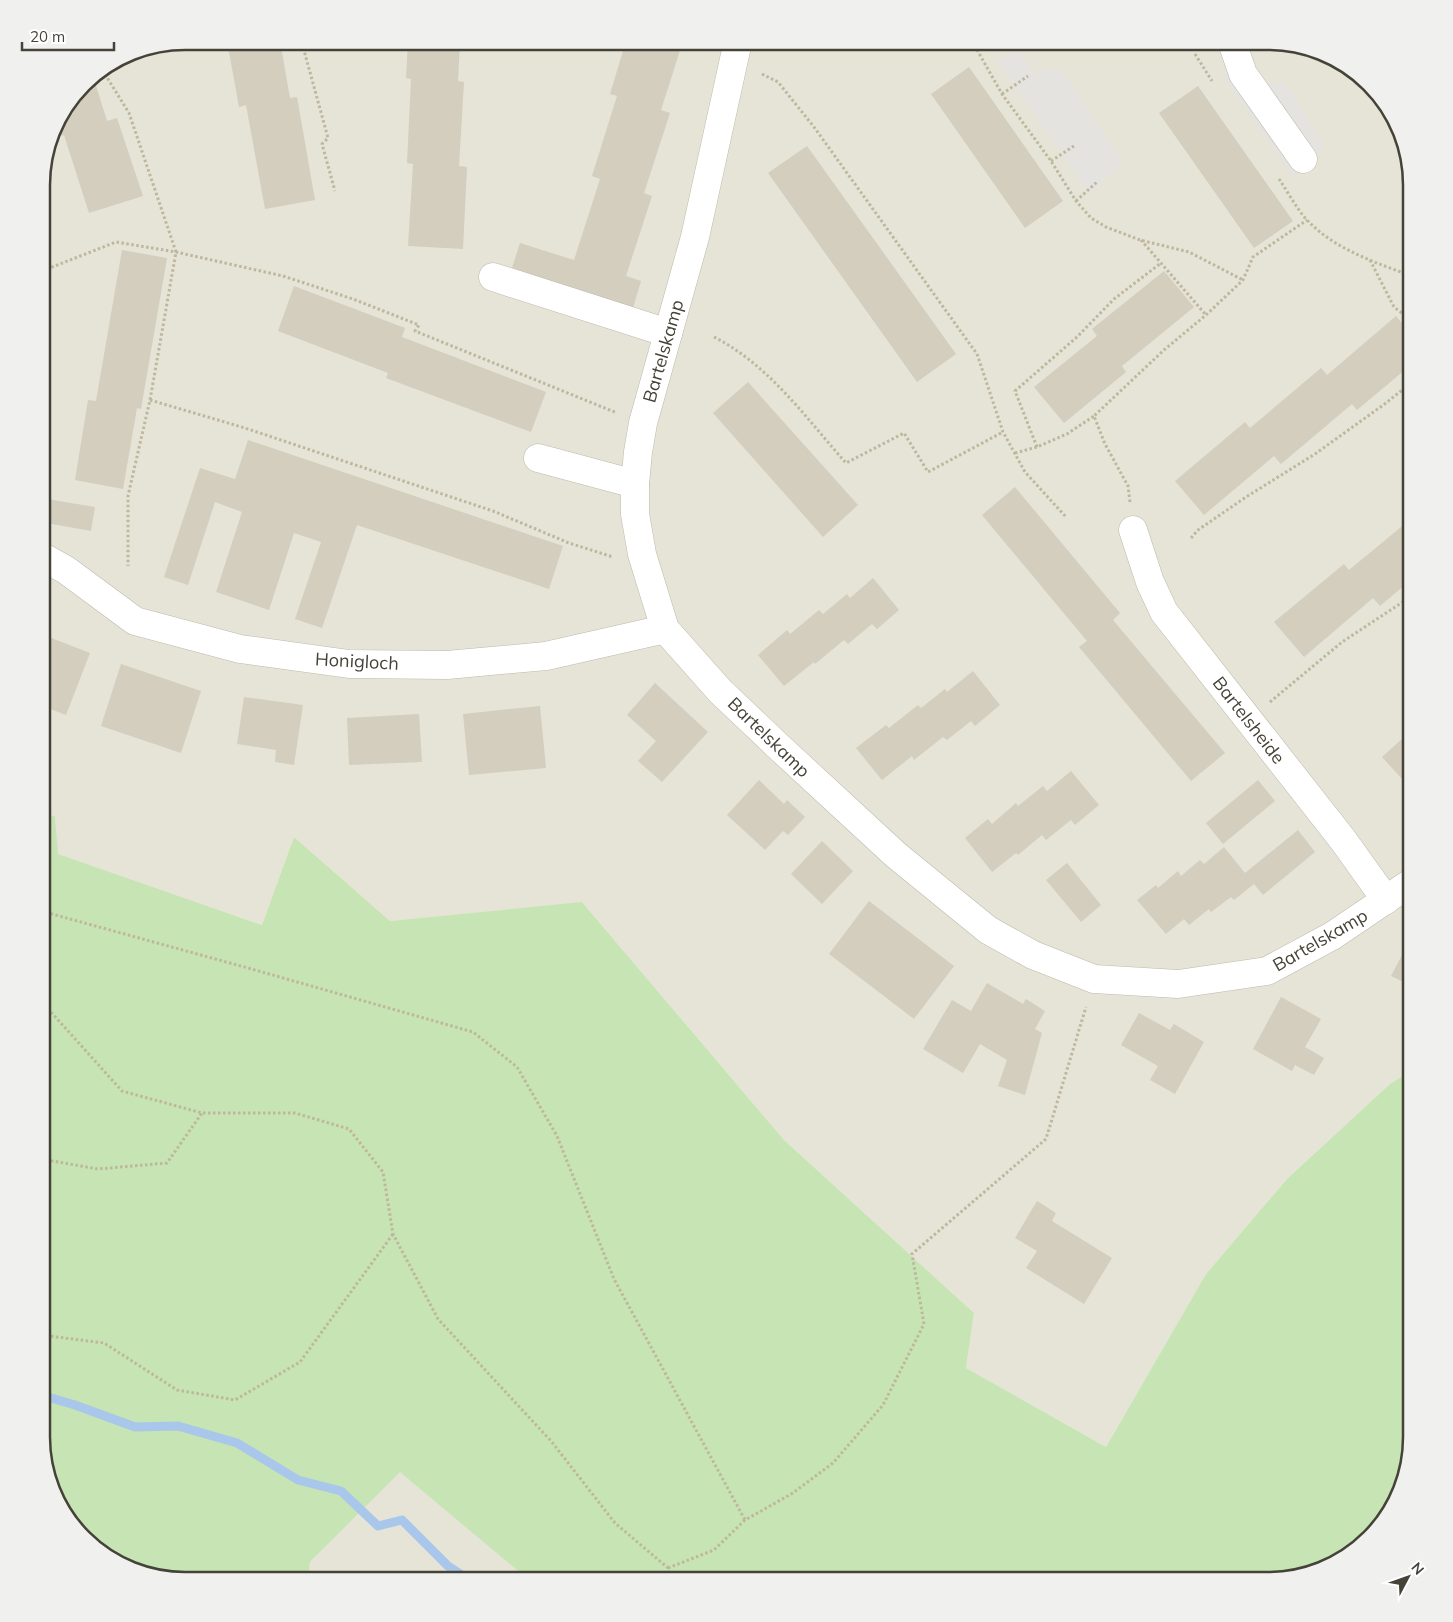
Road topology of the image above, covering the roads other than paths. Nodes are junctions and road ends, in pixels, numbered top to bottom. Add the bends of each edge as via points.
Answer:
1 (736, 50) edge
2 (1234, 50) edge
3 (1303, 159) dead end
4 (493, 277) dead end
5 (668, 333) junction
6 (538, 458) dead end
7 (635, 484) junction
8 (1133, 530) road end
9 (50, 561) edge
10 (66, 570) junction
11 (50, 578) edge
12 (665, 629) junction
13 (1403, 888) edge
14 (1386, 900) junction

1 - 5 street, Bartelskamp via 695,237
2 - 3 street via 1242,74
4 - 5 street
5 - 7 street, Bartelskamp via 643,424
6 - 7 street
7 - 12 street, Bartelskamp via 635,514 642,554
8 - 14 street, Bartelsheide via 1164,612 1343,840
9 - 10 street, Honigloch
10 - 11 street
10 - 12 street, Honigloch via 135,621 240,650 349,664 447,665 546,656
12 - 14 street, Bartelskamp via 720,690 896,855 988,930 1033,955 1094,979 1178,984 1267,971 1332,936
13 - 14 street, Bartelskamp

